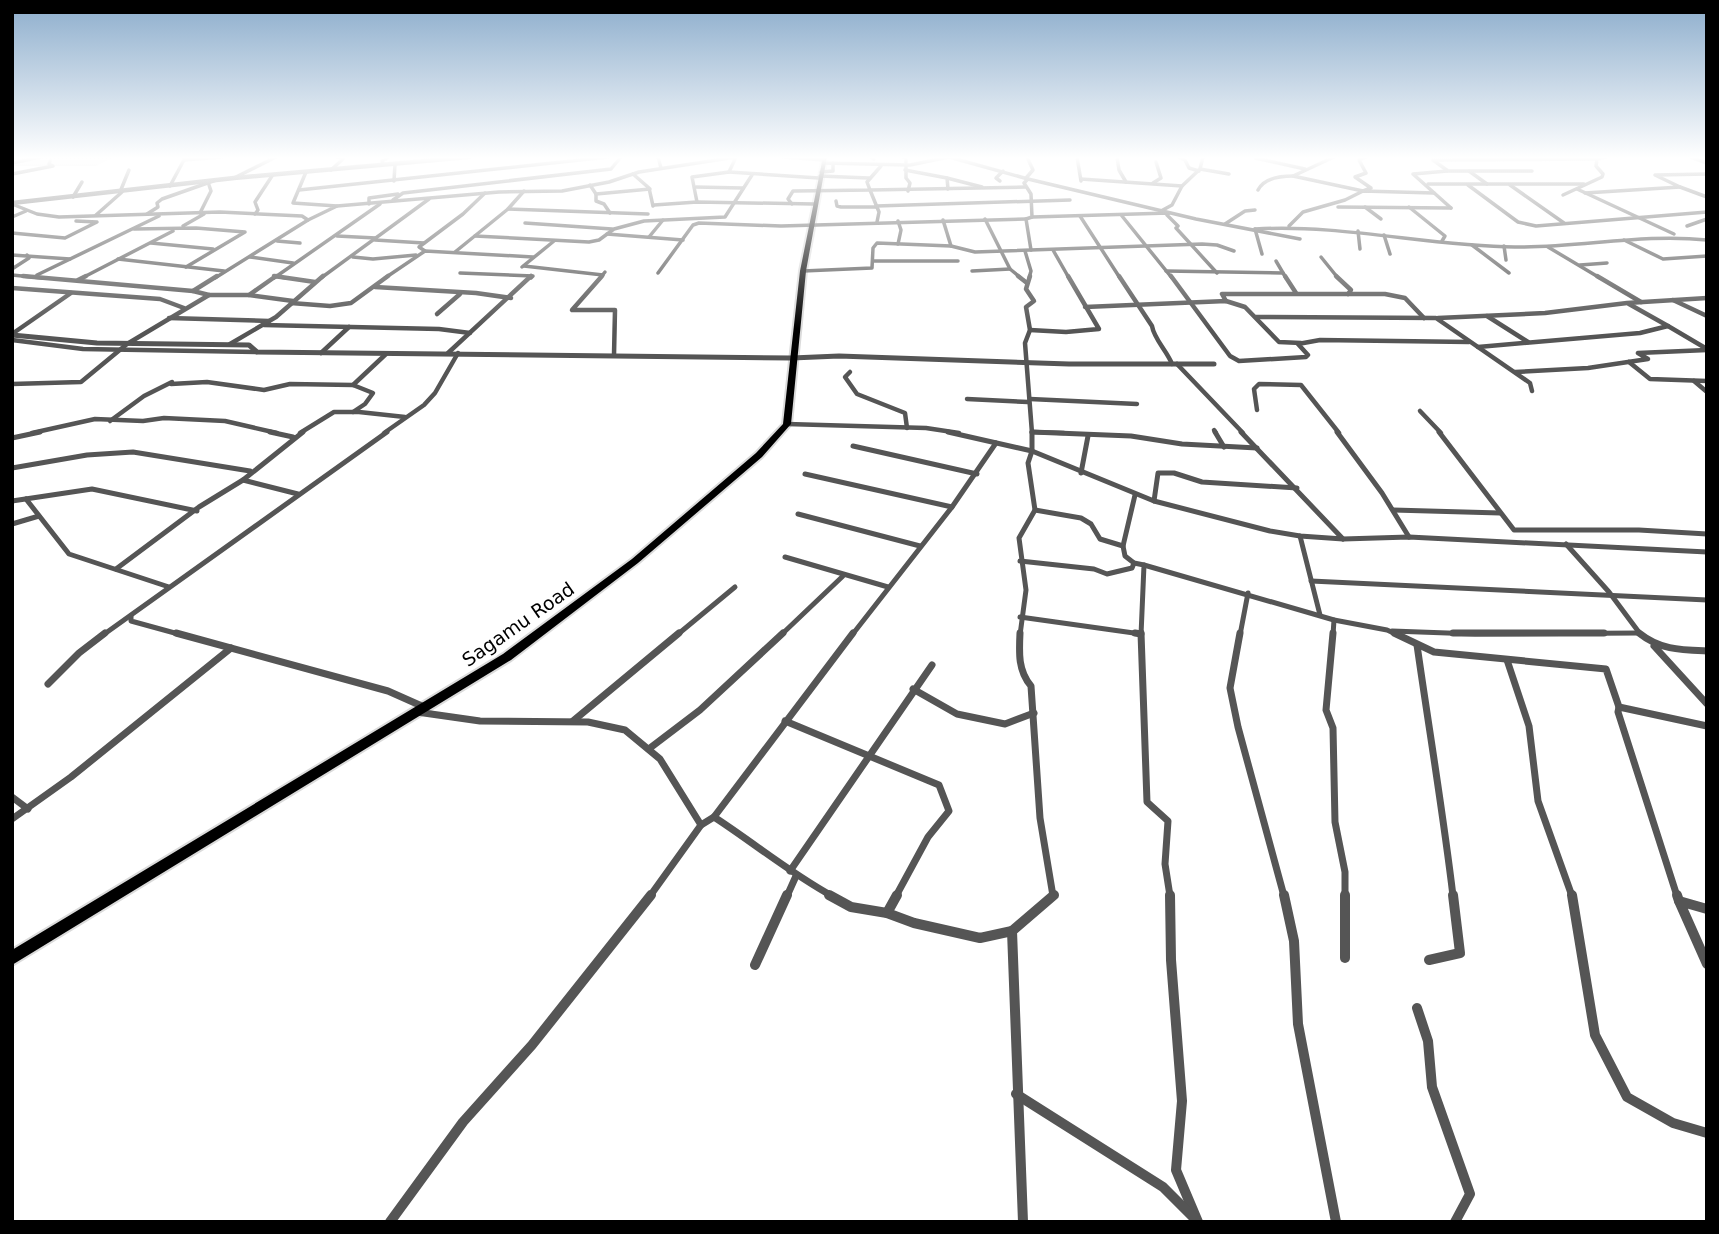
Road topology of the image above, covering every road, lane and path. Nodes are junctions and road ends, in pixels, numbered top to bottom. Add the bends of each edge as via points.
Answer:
1 (648, 214) edge
2 (46, 215) edge
3 (96, 215) joint
4 (180, 215) edge
5 (201, 215) edge
6 (269, 215) edge
7 (319, 215) edge
8 (365, 215) edge
9 (408, 215) edge
10 (462, 215) edge
11 (501, 215) edge
12 (604, 215) edge
13 (611, 215) joint
14 (626, 215) edge
15 (728, 215) edge
16 (812, 215) edge
17 (878, 215) edge
18 (1144, 215) edge
19 (1167, 215) edge
20 (1177, 215) edge
21 (1239, 215) edge
22 (1297, 215) edge
23 (1375, 215) edge
24 (1418, 215) edge
25 (1510, 215) edge
26 (1553, 215) edge
27 (1631, 215) edge
28 (1683, 215) edge
29 (144, 216) joint
30 (159, 216) junction
31 (1080, 216) junction
32 (1122, 216) junction
33 (1032, 217) joint
34 (985, 219) junction
35 (1026, 219) junction
36 (1381, 219) dead end
37 (1641, 219) junction
38 (307, 220) junction
39 (663, 220) junction
40 (943, 220) junction
41 (76, 221) dead end
42 (651, 221) junction
43 (811, 221) junction
44 (898, 221) junction
45 (1707, 221) edge
46 (835, 222) junction
47 (877, 222) junction
48 (525, 223) dead end
49 (1565, 223) junction
50 (1223, 224) junction
51 (1289, 226) junction
52 (1687, 226) dead end
53 (183, 228) junction
54 (134, 229) junction
55 (614, 229) junction
56 (1255, 229) junction
57 (176, 230) junction
58 (1358, 231) junction
59 (12, 233) edge
60 (607, 234) junction
61 (1384, 235) junction
62 (335, 236) junction
63 (475, 236) junction
64 (1679, 236) junction
65 (649, 237) junction
66 (375, 239) junction
67 (1300, 239) dead end
68 (683, 240) junction
69 (1622, 240) junction
70 (1707, 240) edge
71 (275, 241) junction
72 (554, 241) junction
73 (1442, 241) junction
74 (151, 243) junction
75 (300, 243) dead end
76 (424, 243) junction
77 (898, 244) junction
78 (1191, 244) junction
79 (1470, 244) junction
80 (950, 246) junction
81 (1145, 246) junction
82 (1504, 246) junction
83 (1546, 246) junction
84 (1100, 248) junction
85 (1360, 248) dead end
86 (215, 249) junction
87 (1031, 250) junction
88 (1053, 250) junction
89 (425, 251) junction
90 (1001, 251) junction
91 (1025, 251) junction
92 (1234, 251) dead end
93 (455, 253) junction
94 (416, 254) junction
95 (1262, 254) dead end
96 (1390, 254) dead end
97 (12, 255) edge
98 (27, 255) junction
99 (1707, 256) edge
100 (249, 257) junction
101 (353, 257) junction
102 (533, 257) junction
103 (1321, 257) dead end
104 (70, 259) junction
105 (118, 259) junction
106 (1506, 260) dead end
107 (873, 261) junction
108 (958, 261) dead end
109 (1276, 261) dead end
110 (293, 263) junction
111 (1607, 263) dead end
112 (1578, 265) junction
113 (524, 266) junction
114 (186, 267) junction
115 (546, 269) junction
116 (1010, 269) junction
117 (226, 271) junction
118 (803, 271) junction
119 (972, 271) dead end
120 (1166, 271) junction
121 (12, 272) edge
122 (1217, 272) junction
123 (460, 273) dead end
124 (659, 273) dead end
125 (1283, 273) junction
126 (1509, 273) dead end
127 (519, 275) junction
128 (35, 276) junction
129 (274, 276) junction
130 (533, 276) junction
131 (78, 280) junction
132 (316, 282) junction
133 (1027, 283) junction
134 (375, 287) junction
135 (12, 288) edge
136 (193, 291) junction
137 (71, 293) junction
138 (460, 293) junction
139 (1284, 293) junction
140 (1296, 293) junction
141 (1348, 294) junction
142 (209, 295) junction
143 (249, 295) junction
144 (511, 298) junction
145 (1707, 298) edge
146 (1671, 300) junction
147 (1226, 301) junction
148 (1291, 301) dead end
149 (292, 302) junction
150 (1191, 302) junction
151 (1641, 302) junction
152 (1627, 303) junction
153 (1137, 305) junction
154 (1085, 307) junction
155 (184, 308) junction
156 (437, 314) dead end
157 (1487, 316) junction
158 (1707, 316) edge
159 (1256, 317) junction
160 (169, 318) junction
161 (1424, 318) junction
162 (1436, 318) junction
163 (267, 323) junction
164 (1668, 326) junction
165 (349, 327) junction
166 (1030, 330) junction
167 (470, 333) junction
168 (12, 336) edge
169 (1469, 342) junction
170 (1302, 343) junction
171 (1530, 343) junction
172 (127, 344) junction
173 (226, 346) junction
174 (1478, 347) junction
175 (121, 350) junction
176 (1707, 350) edge
177 (257, 352) junction
178 (448, 352) junction
179 (321, 353) junction
180 (458, 353) junction
181 (386, 354) junction
182 (614, 355) junction
183 (792, 358) junction
184 (1025, 362) junction
185 (1629, 362) junction
186 (1175, 364) junction
187 (1214, 364) dead end
188 (850, 372) dead end
189 (1515, 372) junction
190 (1694, 381) junction
191 (1707, 381) edge
192 (12, 384) edge
193 (353, 385) junction
194 (1532, 391) dead end
195 (1707, 392) edge
196 (967, 399) dead end
197 (1029, 400) junction
198 (1137, 404) dead end
199 (1257, 410) dead end
200 (1420, 411) dead end
201 (352, 412) junction
202 (405, 417) junction
203 (110, 421) junction
204 (787, 424) junction
205 (907, 428) junction
206 (1214, 430) dead end
207 (1032, 432) junction
208 (1088, 436) junction
209 (293, 437) junction
210 (12, 438) edge
211 (996, 443) junction
212 (853, 446) dead end
213 (1224, 447) junction
214 (1258, 448) junction
215 (1032, 451) junction
216 (12, 468) edge
217 (250, 471) junction
218 (1081, 472) junction
219 (805, 474) dead end
220 (977, 474) junction
221 (243, 480) junction
222 (1297, 488) junction
223 (298, 494) junction
224 (1135, 495) junction
225 (26, 499) junction
226 (12, 501) edge
227 (1154, 501) junction
228 (952, 507) junction
229 (1035, 510) junction
230 (1393, 510) junction
231 (197, 511) junction
232 (1500, 513) junction
233 (798, 514) dead end
234 (39, 516) junction
235 (12, 524) edge
236 (1707, 534) edge
237 (1300, 536) junction
238 (1409, 537) junction
239 (1343, 538) junction
240 (1566, 544) junction
241 (920, 546) junction
242 (1123, 546) junction
243 (1707, 552) edge
244 (786, 557) dead end
245 (1020, 561) junction
246 (1134, 563) junction
247 (1144, 565) junction
248 (116, 569) junction
249 (843, 576) junction
250 (1311, 581) junction
251 (169, 587) junction
252 (735, 587) dead end
253 (888, 587) junction
254 (1609, 592) junction
255 (1248, 593) junction
256 (1707, 600) edge
257 (1320, 615) junction
258 (131, 616) junction
259 (1020, 617) junction
260 (1334, 620) junction
261 (1387, 630) junction
262 (1640, 633) junction
263 (1141, 634) junction
264 (1651, 643) junction
265 (1417, 645) junction
266 (231, 648) junction
267 (1707, 651) edge
268 (1507, 660) junction
269 (932, 665) dead end
270 (48, 684) dead end
271 (913, 689) junction
272 (1707, 704) edge
273 (1619, 707) junction
274 (421, 710) junction
275 (1034, 713) junction
276 (573, 721) junction
277 (785, 721) junction
278 (1707, 726) edge
279 (650, 748) junction
280 (869, 755) junction
281 (12, 797) edge
282 (28, 809) junction
283 (713, 817) junction
284 (12, 818) edge
285 (701, 825) junction
286 (793, 874) junction
287 (1679, 901) junction
288 (1707, 909) edge
289 (887, 912) junction
290 (1012, 931) junction
291 (12, 958) edge
292 (1345, 958) dead end
293 (1429, 960) dead end
294 (1707, 964) edge
295 (755, 965) dead end
296 (1418, 1008) dead end
297 (1016, 1094) junction
298 (1707, 1133) edge
299 (390, 1222) edge
300 (1023, 1222) edge
301 (1198, 1222) edge
302 (1336, 1222) edge
303 (1455, 1222) edge

1 - 42 street
2 - 3 street
3 - 29 street
4 - 30 street
5 - 53 street
6 - 38 street
7 - 38 street
8 - 62 street
9 - 66 street
10 - 76 street
11 - 63 street
12 - 13 street
13 - 14 street
15 - 39 street
16 - 43 highway
17 - 47 street
18 - 32 street
19 - 78 street
20 - 50 street
21 - 50 street
22 - 51 street
23 - 36 street
24 - 73 street via 1445,236
25 - 49 street via 1536,226
26 - 49 street
27 - 37 street
28 - 37 street
29 - 30 street
30 - 54 street
31 - 32 street
31 - 33 street
31 - 84 street
32 - 81 street
33 - 35 street
34 - 35 street
34 - 40 street
34 - 90 street
35 - 87 street
37 - 49 street
37 - 64 street
38 - 71 street
39 - 42 street
39 - 65 street
40 - 44 street
40 - 80 street
41 - 59 street via 97,222 65,237
42 - 55 street
43 - 46 street
43 - 46 street
43 - 68 street via 699,223
43 - 118 highway
44 - 47 street
44 - 77 street
45 - 52 street
46 - 47 street
48 - 55 street
50 - 56 street
51 - 56 street
51 - 58 street
53 - 57 street
53 - 86 street via 244,232
54 - 57 street
54 - 104 street
55 - 60 street
56 - 67 street
56 - 95 street
57 - 74 street
58 - 61 street
58 - 85 street
60 - 65 street
60 - 72 street via 594,241
61 - 73 street
61 - 96 street
62 - 66 street
62 - 110 street
63 - 72 street
63 - 93 street
64 - 69 street
64 - 70 street
65 - 68 street
66 - 76 street
66 - 101 street
68 - 124 street
69 - 83 street
69 - 99 street via 1663,259
71 - 75 street
71 - 100 street
72 - 102 street
73 - 79 street
74 - 86 street
74 - 105 street
76 - 89 street via 419,247
77 - 80 street
77 - 107 street via 874,245
78 - 81 street
78 - 92 street
78 - 122 street
79 - 82 street
79 - 126 street
80 - 90 street
81 - 84 street
81 - 120 street
82 - 83 street
82 - 106 street
83 - 112 street
84 - 88 street
84 - 153 street
86 - 114 street
87 - 88 street
87 - 91 street
88 - 154 street
89 - 93 street
89 - 94 street
90 - 91 street
90 - 116 street
91 - 133 street via 1031,271
93 - 102 street
94 - 101 street
94 - 134 street
97 - 98 street
98 - 104 street
98 - 121 street via 26,262
100 - 110 street
100 - 117 street
101 - 132 street
102 - 113 street
103 - 141 street via 1351,290
104 - 128 street
105 - 114 street
105 - 131 street
107 - 108 street
107 - 118 street via 870,269
109 - 125 street
110 - 129 street
111 - 112 street
112 - 151 street
113 - 115 street
113 - 127 street
114 - 117 street
115 - 130 street
115 - 182 street via 604,274 572,310 615,310
116 - 119 street
116 - 133 street
117 - 136 street
118 - 183 highway
120 - 122 street
120 - 150 street
121 - 128 street
122 - 125 street
123 - 127 street
125 - 140 street
127 - 130 street
128 - 131 street
129 - 132 street
129 - 143 street
130 - 144 street
131 - 136 street
132 - 149 street
133 - 166 street via 1034,301 1026,307
134 - 138 street
134 - 149 street via 341,305
135 - 137 street
136 - 142 street
137 - 155 street via 160,299
137 - 168 street
138 - 144 street
138 - 156 street
139 - 140 street
139 - 147 street via 1222,294
139 - 148 street
140 - 141 street
141 - 161 street via 1401,296
142 - 143 street
142 - 155 street
143 - 149 street
144 - 167 street
145 - 146 street
146 - 151 street
146 - 158 street
147 - 150 street
147 - 159 street via 1241,305
149 - 163 street
150 - 153 street
150 - 170 street via 1227,352 1239,361 1306,357 1298,345
151 - 152 street
152 - 157 street
152 - 164 street
153 - 154 street
153 - 186 street
154 - 166 street via 1098,330
155 - 160 street
157 - 162 street
157 - 171 street
159 - 161 street
159 - 170 street via 1279,342
160 - 163 street
160 - 172 street
161 - 162 street
162 - 169 street
163 - 165 street
163 - 173 street
164 - 171 street via 1640,333
164 - 176 street
165 - 167 street
165 - 179 street
166 - 184 street via 1025,337
167 - 178 street
168 - 172 street
168 - 175 street via 83,349
169 - 170 street
169 - 174 street
171 - 174 street
172 - 173 street
172 - 175 street
173 - 177 street via 249,345
174 - 189 street
175 - 177 street
175 - 192 street via 80,383
176 - 185 street via 1638,353 1648,359
177 - 179 street
178 - 180 street
178 - 181 street
179 - 181 street
180 - 182 street
180 - 202 street via 435,393
181 - 193 street
182 - 183 street
183 - 184 street via 839,355
183 - 204 highway
184 - 186 street
184 - 197 street
185 - 189 street
185 - 190 street via 1650,379
186 - 187 street
186 - 214 street
188 - 205 street via 845,377 857,394 905,413
189 - 194 street via 1530,383
190 - 191 street
190 - 195 street
193 - 201 street via 373,393
193 - 203 street via 290,384 264,390 207,382 172,383 144,396
196 - 197 street
197 - 198 street
197 - 207 street
199 - 230 street via 1254,390 1259,384 1301,385
200 - 232 street
201 - 202 street
201 - 209 street via 334,412
202 - 223 street
203 - 209 street via 225,421
203 - 210 street via 95,419
204 - 205 street
204 - 274 highway, Sagamu Road via 759,456 635,561 508,657
205 - 211 street via 952,432
206 - 213 street
207 - 208 street
207 - 215 street
208 - 213 street via 1140,436
208 - 218 street
209 - 217 street
211 - 215 street
211 - 220 street
212 - 220 street
213 - 214 street
214 - 222 street
215 - 218 street
215 - 229 street via 1028,463
216 - 217 street via 132,452
217 - 221 street
218 - 224 street
219 - 228 street
220 - 228 street
221 - 223 street
221 - 231 street
222 - 227 street via 1202,482 1158,473
222 - 239 street
223 - 251 street
224 - 227 street
224 - 242 street
225 - 226 street
225 - 231 street via 92,488
225 - 234 street
227 - 237 street
228 - 241 street
229 - 242 street via 1081,518 1100,539
229 - 245 street via 1019,538
230 - 232 street
230 - 238 street
231 - 248 street
232 - 236 street via 1514,530
233 - 241 street
234 - 235 street
234 - 248 street via 69,554
237 - 239 street
237 - 250 street
238 - 239 street
238 - 240 street
240 - 243 street
240 - 254 street
241 - 253 street
242 - 246 street via 1125,556
244 - 249 street
245 - 246 street via 1107,574 1126,571
245 - 259 street via 1026,590
246 - 247 street
247 - 255 street
247 - 263 street
248 - 251 street
249 - 253 street
249 - 279 street via 716,695
250 - 254 street
250 - 257 street
251 - 258 street
252 - 276 street
253 - 277 street
254 - 256 street
254 - 262 street
255 - 257 street
255 - 302 street via 1230,688 1294,941 1298,1024
257 - 260 street
258 - 266 street via 131,621
258 - 270 street via 79,653
259 - 263 street
259 - 275 street via 1019,655 1023,677 1031,686
260 - 261 street
260 - 292 street via 1326,710 1334,728 1335,822 1345,872
261 - 262 street
261 - 265 street
262 - 264 street
263 - 301 street via 1147,802 1168,821 1165,864 1182,1101 1176,1170
264 - 267 street via 1674,650
264 - 272 street
265 - 268 street via 1434,652
265 - 293 street via 1440,784 1460,953
266 - 274 street via 388,691
266 - 282 street
268 - 273 street via 1606,669
268 - 298 street via 1529,726 1538,801 1571,889 1595,1035 1627,1097 1673,1123
269 - 271 street
271 - 275 street via 969,717 1005,724
271 - 280 street
273 - 278 street
273 - 287 street
274 - 276 street via 434,717
274 - 291 highway, Sagamu Road
275 - 290 street via 1040,818 1054,895
276 - 279 street via 622,728
277 - 280 street
277 - 283 street
279 - 285 street
280 - 286 street
280 - 289 street via 939,785 949,811 928,838
281 - 282 street
282 - 284 street
283 - 285 street
283 - 286 street
285 - 299 street via 634,919 463,1122
286 - 289 street via 851,907
286 - 295 street
287 - 288 street
287 - 294 street
289 - 290 street via 980,938
290 - 297 street
296 - 303 street via 1428,1041 1432,1087 1470,1194
297 - 300 street
297 - 301 street via 1163,1187

